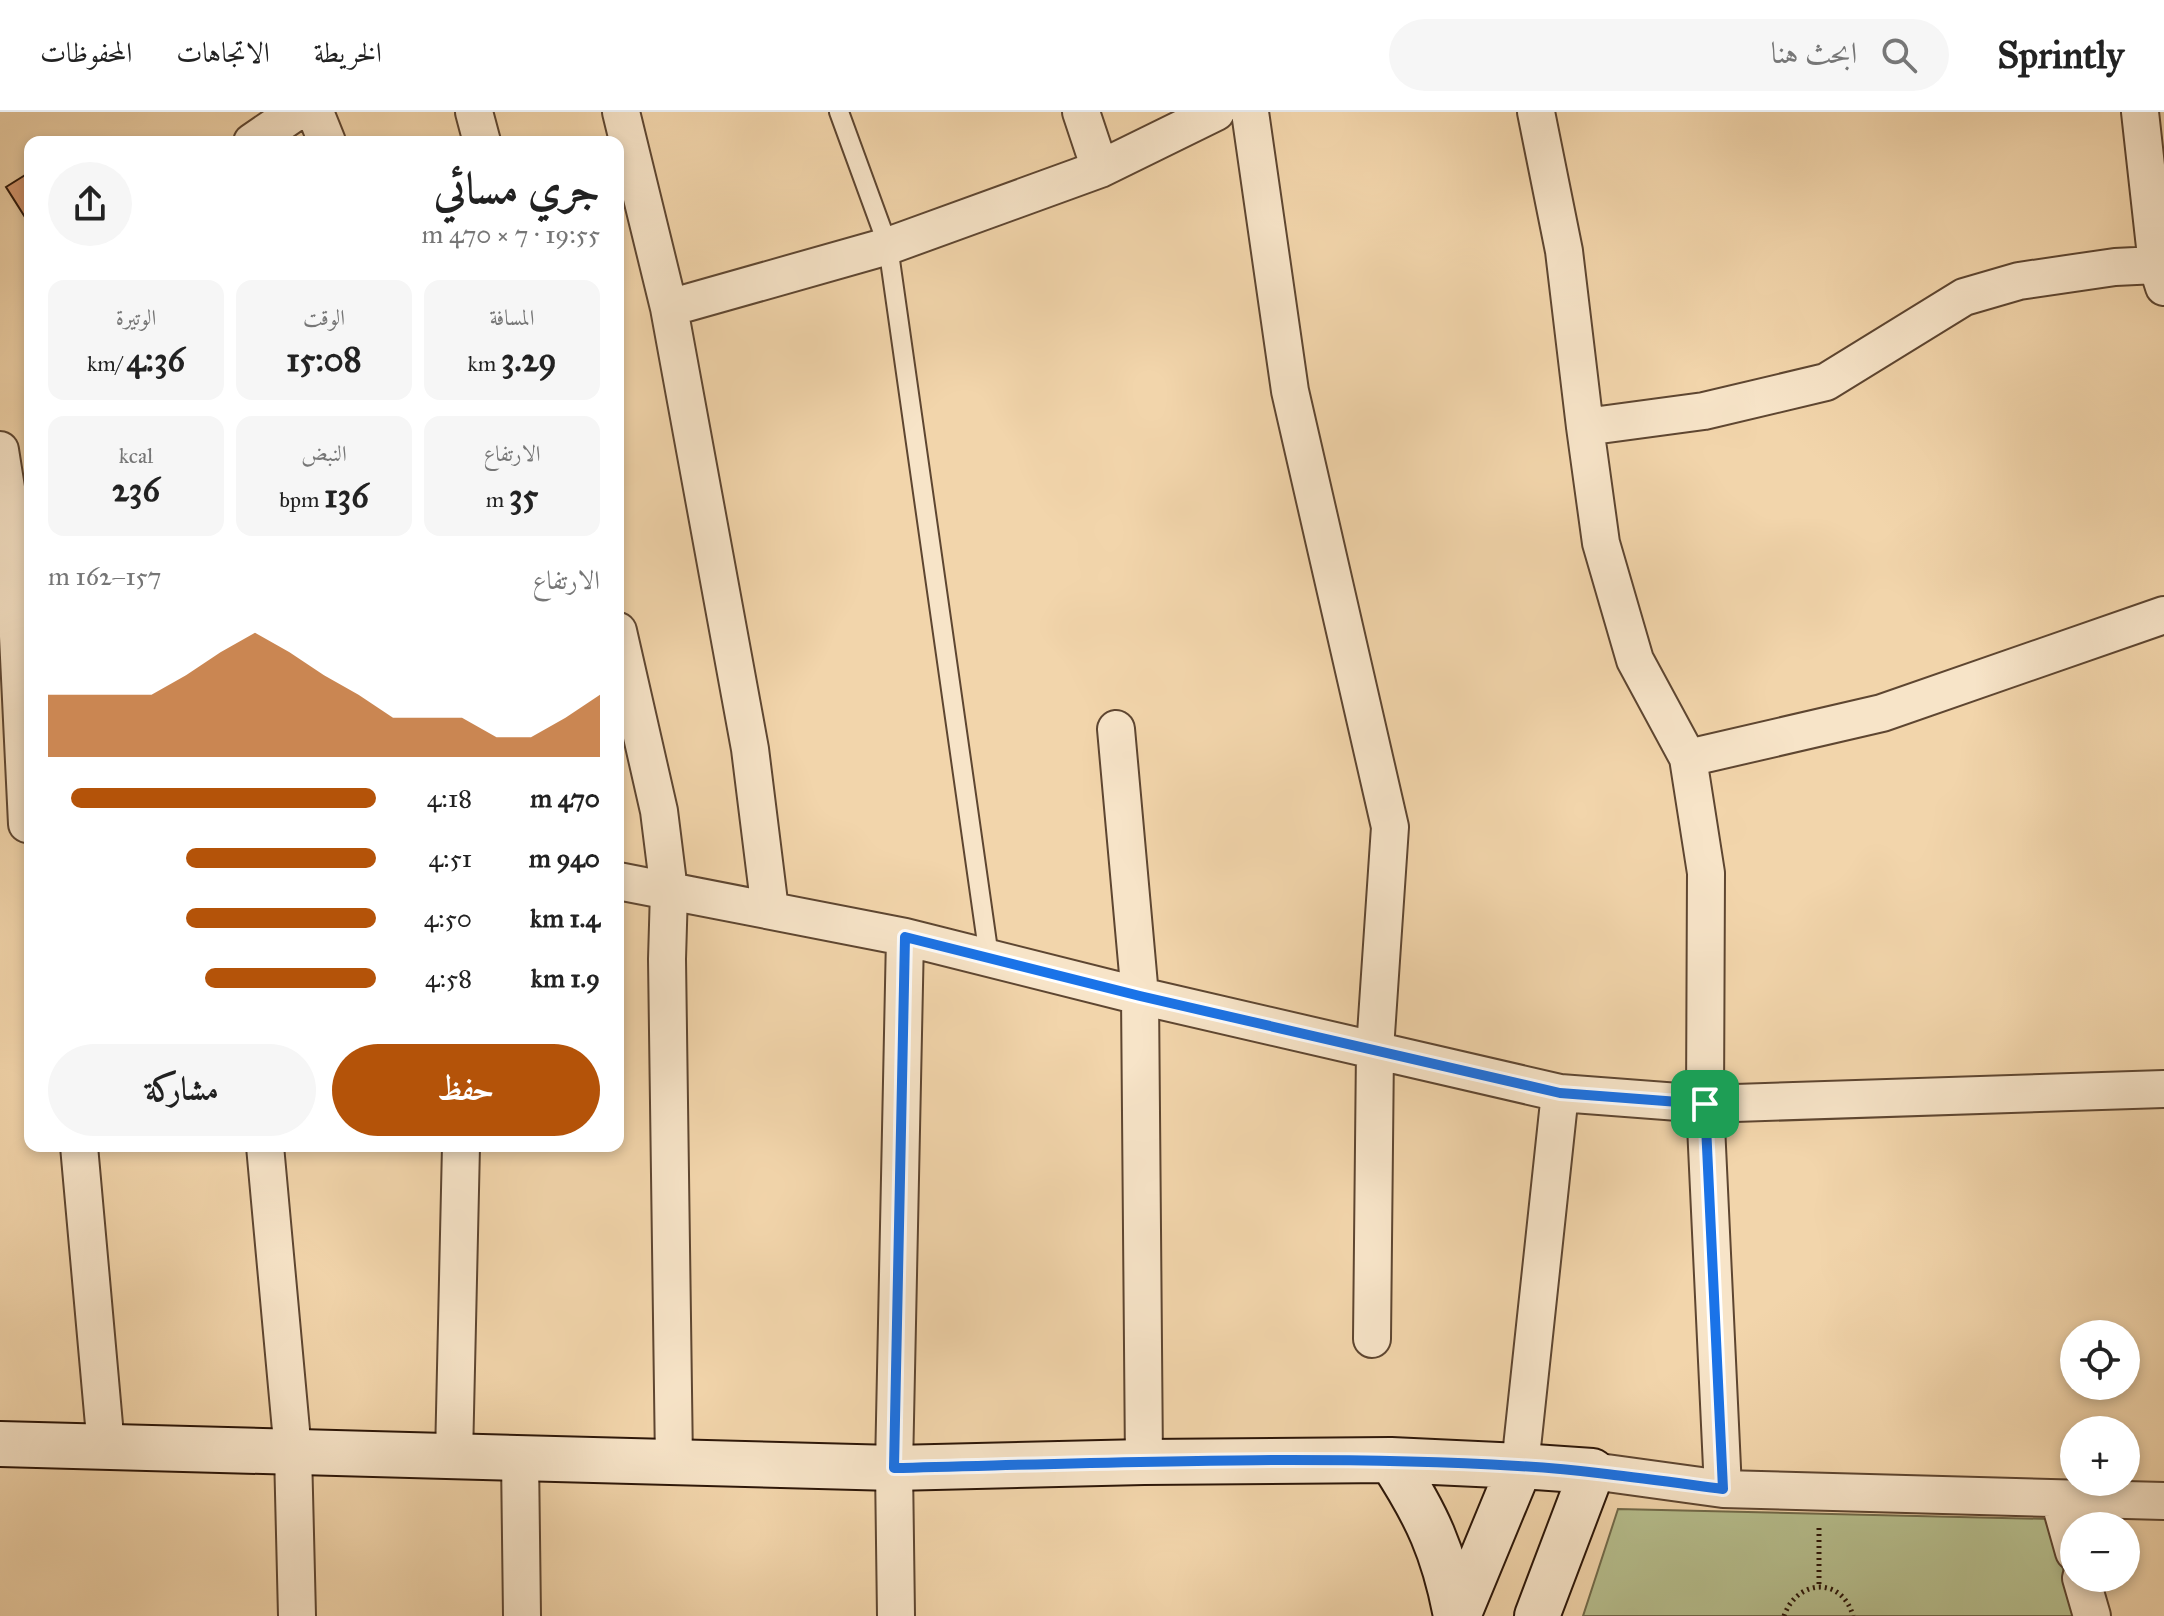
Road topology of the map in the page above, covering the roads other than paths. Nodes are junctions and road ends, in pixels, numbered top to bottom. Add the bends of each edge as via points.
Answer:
1 (296, 112) edge
2 (315, 112) edge
3 (474, 112) edge
4 (621, 112) edge
5 (839, 112) edge
6 (1081, 112) edge
7 (1216, 112) edge
8 (1250, 112) edge
9 (1536, 112) edge
10 (2140, 112) edge
11 (261, 136) edge
12 (325, 136) edge
13 (480, 136) edge
14 (1100, 169) junction
15 (888, 246) junction
16 (2160, 277) edge
17 (669, 308) junction
18 (1585, 427) junction
19 (0, 450) edge
20 (2164, 615) edge
21 (624, 657) edge
22 (1116, 729) dead end
23 (1688, 758) junction
24 (19, 824) edge
25 (624, 882) edge
26 (669, 891) junction
27 (770, 910) junction
28 (905, 937) junction
29 (989, 957) junction
30 (1140, 996) junction
31 (1375, 1049) junction
32 (2164, 1089) edge
33 (1560, 1093) junction
34 (1705, 1104) junction
35 (80, 1152) edge
36 (266, 1152) edge
37 (461, 1152) edge
38 (1372, 1339) dead end
39 (0, 1444) edge
40 (106, 1447) junction
41 (293, 1452) junction
42 (454, 1457) junction
43 (520, 1458) junction
44 (1391, 1460) junction
45 (674, 1462) junction
46 (1144, 1462) junction
47 (1520, 1466) junction
48 (894, 1468) junction
49 (1592, 1471) junction
50 (1723, 1489) junction
51 (2059, 1499) junction
52 (2164, 1501) edge
53 (2063, 1512) edge
54 (2085, 1592) edge
55 (297, 1616) edge
56 (522, 1616) edge
57 (896, 1616) edge
58 (1457, 1616) edge
59 (1537, 1616) edge
60 (2092, 1616) edge

1 - 11 street
2 - 12 street
3 - 13 street
4 - 17 street
5 - 15 lane
6 - 14 street
7 - 14 street
8 - 31 street via 1290,391 1390,827
9 - 18 street via 1564,251
10 - 16 street
14 - 15 street
15 - 17 street
15 - 29 lane
16 - 18 street via 2115,267 2019,281 1964,297 1826,382 1704,411
17 - 27 street via 750,749
18 - 23 street via 1601,543 1635,660
19 - 24 street via 13,532
20 - 23 street via 1882,713
21 - 26 street via 659,811
22 - 30 street
23 - 34 street via 1706,873
25 - 26 street
26 - 27 street
26 - 45 street
27 - 28 street
28 - 29 street
28 - 48 street
29 - 30 street
30 - 31 street
30 - 46 street
31 - 33 street
31 - 38 street
32 - 34 street
33 - 34 street
33 - 47 street
34 - 50 street
35 - 40 street
36 - 41 street
37 - 42 street
39 - 40 main road
40 - 41 main road
41 - 42 main road
41 - 55 street
42 - 43 main road
43 - 45 main road
43 - 56 street
44 - 46 main road
44 - 47 main road
44 - 58 main road via 1435,1535
45 - 48 main road
46 - 48 main road
47 - 49 main road
47 - 58 main road
48 - 57 street
49 - 50 street
49 - 59 main road
50 - 51 street
51 - 52 street
51 - 53 street
54 - 60 street

